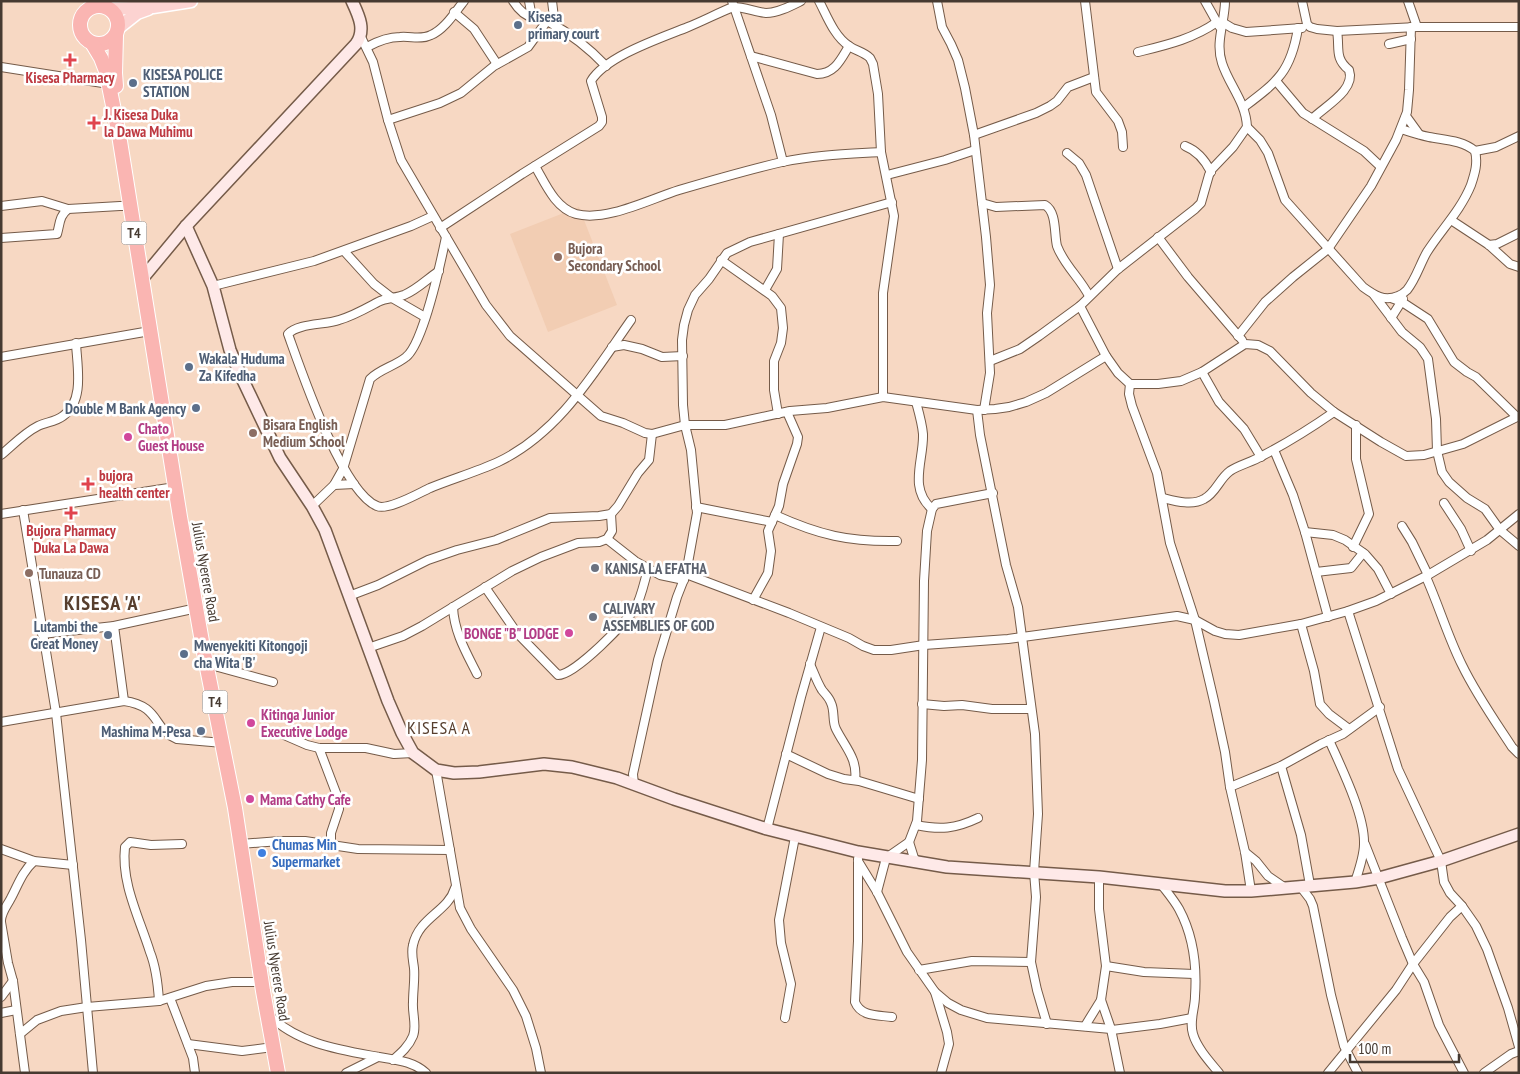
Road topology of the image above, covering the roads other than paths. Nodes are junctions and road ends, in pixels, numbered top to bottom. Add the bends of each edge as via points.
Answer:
1 (191, 1) edge
2 (352, 1) edge
3 (464, 1) edge
4 (513, 1) edge
5 (529, 1) edge
6 (552, 1) edge
7 (802, 1) edge
8 (820, 1) edge
9 (937, 1) edge
10 (1085, 1) edge
11 (1205, 1) edge
12 (1225, 1) edge
13 (1302, 1) edge
14 (1408, 1) edge
15 (733, 4) edge
16 (107, 5) edge
17 (153, 7) junction
18 (84, 8) edge
19 (454, 12) junction
20 (532, 18) junction
21 (547, 21) junction
22 (1220, 24) junction
23 (555, 26) junction
24 (1310, 27) junction
25 (1414, 27) junction
26 (1519, 27) edge
27 (1298, 28) junction
28 (1336, 31) junction
29 (117, 32) junction
30 (1411, 39) junction
31 (364, 42) junction
32 (92, 43) junction
33 (1389, 44) dead end
34 (849, 46) junction
35 (1138, 52) dead end
36 (751, 56) junction
37 (497, 64) junction
38 (606, 66) junction
39 (1, 67) edge
40 (1094, 77) junction
41 (1276, 81) junction
42 (108, 84) junction
43 (1244, 107) junction
44 (1406, 116) junction
45 (1312, 119) junction
46 (388, 120) junction
47 (1247, 127) junction
48 (1401, 129) junction
49 (1419, 134) junction
50 (119, 135) junction
51 (974, 135) junction
52 (1519, 136) edge
53 (1185, 146) dead end
54 (1123, 147) dead end
55 (975, 150) junction
56 (1475, 151) junction
57 (881, 152) junction
58 (1067, 153) dead end
59 (783, 162) junction
60 (535, 166) junction
61 (1380, 166) junction
62 (1211, 172) junction
63 (887, 175) junction
64 (892, 202) junction
65 (982, 203) junction
66 (1, 206) edge
67 (130, 206) junction
68 (68, 209) junction
69 (433, 216) junction
70 (1451, 220) junction
71 (186, 226) junction
72 (440, 228) junction
73 (1519, 233) edge
74 (780, 234) junction
75 (446, 237) junction
76 (1158, 237) junction
77 (1335, 237) junction
78 (1, 238) edge
79 (1320, 239) junction
80 (1489, 245) junction
81 (1328, 250) junction
82 (344, 251) junction
83 (722, 260) junction
84 (1519, 268) edge
85 (1118, 269) junction
86 (439, 271) junction
87 (142, 279) junction
88 (213, 286) junction
89 (765, 290) junction
90 (1407, 290) junction
91 (1374, 295) junction
92 (1089, 296) junction
93 (392, 298) junction
94 (1391, 298) junction
95 (1402, 302) junction
96 (1080, 306) junction
97 (425, 317) junction
98 (1391, 318) junction
99 (631, 320) dead end
100 (150, 331) junction
101 (1238, 336) junction
102 (76, 343) junction
103 (1245, 344) junction
104 (612, 347) junction
105 (682, 356) junction
106 (1106, 356) junction
107 (1, 357) edge
108 (990, 361) junction
109 (1202, 372) junction
110 (1130, 384) junction
111 (578, 395) junction
112 (883, 397) junction
113 (916, 402) junction
114 (981, 410) junction
115 (787, 412) junction
116 (1334, 412) junction
117 (778, 414) junction
118 (1518, 417) edge
119 (685, 425) junction
120 (1356, 425) junction
121 (652, 434) junction
122 (1274, 450) junction
123 (1437, 451) junction
124 (1, 455) edge
125 (1424, 455) junction
126 (1260, 457) junction
127 (1440, 467) junction
128 (343, 469) junction
129 (354, 484) junction
130 (334, 485) junction
131 (175, 487) junction
132 (993, 493) junction
133 (1163, 498) junction
134 (1444, 504) dead end
135 (312, 506) junction
136 (696, 507) junction
137 (932, 509) junction
138 (24, 510) junction
139 (1, 514) edge
140 (611, 514) junction
141 (1519, 514) edge
142 (773, 519) junction
143 (1402, 526) dead end
144 (1500, 530) junction
145 (1305, 532) junction
146 (607, 539) junction
147 (897, 541) dead end
148 (1519, 546) edge
149 (1353, 547) junction
150 (1471, 551) junction
151 (1363, 553) junction
152 (648, 568) junction
153 (1316, 572) junction
154 (1427, 576) junction
155 (685, 577) junction
156 (485, 588) junction
157 (1391, 594) junction
158 (349, 596) junction
159 (754, 600) junction
160 (453, 607) junction
161 (197, 608) junction
162 (1348, 611) junction
163 (442, 614) junction
164 (1328, 617) junction
165 (454, 619) junction
166 (1195, 620) junction
167 (1301, 624) junction
168 (114, 626) junction
169 (821, 627) junction
170 (42, 634) junction
171 (1022, 637) junction
172 (924, 645) junction
173 (368, 648) junction
174 (207, 664) junction
175 (810, 664) junction
176 (477, 674) dead end
177 (273, 682) dead end
178 (124, 701) junction
179 (922, 704) junction
180 (1380, 707) junction
181 (1031, 709) junction
182 (56, 713) junction
183 (1, 722) edge
184 (1349, 729) junction
185 (284, 735) dead end
186 (1330, 740) junction
187 (224, 743) junction
188 (318, 748) junction
189 (413, 753) junction
190 (786, 754) junction
191 (1519, 754) edge
192 (1281, 766) junction
193 (436, 770) junction
194 (855, 780) junction
195 (634, 785) junction
196 (1230, 787) junction
197 (919, 799) junction
198 (978, 818) dead end
199 (916, 825) junction
200 (767, 829) junction
201 (1519, 834) edge
202 (796, 837) junction
203 (909, 842) junction
204 (182, 844) dead end
205 (241, 844) junction
206 (1364, 844) junction
207 (331, 845) junction
208 (1, 849) edge
209 (450, 850) junction
210 (1245, 852) junction
211 (858, 857) junction
212 (886, 858) junction
213 (34, 861) junction
214 (1442, 861) junction
215 (919, 863) junction
216 (73, 865) junction
217 (1034, 872) junction
218 (1100, 876) junction
219 (1379, 878) junction
220 (1355, 882) junction
221 (1161, 884) junction
222 (1309, 885) junction
223 (456, 886) junction
224 (1284, 887) junction
225 (1251, 891) junction
226 (877, 892) junction
227 (1310, 899) junction
228 (1462, 906) junction
229 (1, 913) edge
230 (1, 921) edge
231 (1032, 962) junction
232 (1413, 964) junction
233 (1106, 966) junction
234 (920, 970) junction
235 (1194, 974) junction
236 (12, 981) junction
237 (262, 982) junction
238 (936, 992) junction
239 (1, 997) edge
240 (170, 998) junction
241 (1101, 1000) junction
242 (159, 1001) junction
243 (87, 1007) junction
244 (16, 1010) junction
245 (1, 1013) edge
246 (267, 1014) junction
247 (892, 1017) dead end
248 (785, 1018) dead end
249 (1192, 1018) junction
250 (1047, 1024) junction
251 (1085, 1026) junction
252 (1111, 1029) junction
253 (20, 1034) junction
254 (188, 1044) junction
255 (273, 1046) junction
256 (1519, 1047) edge
257 (1346, 1051) junction
258 (1519, 1051) edge
259 (378, 1057) junction
260 (393, 1060) junction
261 (25, 1073) edge
262 (92, 1073) edge
263 (195, 1073) edge
264 (278, 1073) edge
265 (346, 1073) edge
266 (426, 1073) edge
267 (541, 1073) edge
268 (941, 1073) edge
269 (1120, 1073) edge
270 (1219, 1073) edge
271 (1328, 1073) edge
272 (1358, 1073) edge
273 (1464, 1073) edge
274 (1484, 1073) edge

1 - 17 main road
2 - 31 street via 359,14
3 - 19 street
4 - 20 street
5 - 20 street
6 - 23 street
7 - 15 street via 768,13
8 - 34 street via 833,28
9 - 51 street via 942,27 958,60
10 - 40 street
11 - 22 street
12 - 22 street
13 - 24 street
14 - 25 street
15 - 36 street
15 - 38 street
16 - 17 main road
16 - 18 highway, Julius Nyerere Road / T4
16 - 29 highway, Julius Nyerere Road / T4 via 116,14
17 - 29 main road via 137,13
18 - 32 highway, Julius Nyerere Road / T4 via 80,28
19 - 31 street via 432,35
19 - 37 street via 474,29
20 - 21 street
21 - 23 street
21 - 37 street via 528,47
22 - 27 street via 1246,32
22 - 35 street via 1188,38
22 - 43 street via 1222,64
23 - 38 street via 587,47
24 - 27 street
24 - 28 street
25 - 26 street
25 - 28 street
25 - 30 street
27 - 41 street via 1290,61
28 - 45 street via 1339,59 1350,78 1339,97
29 - 32 highway via 106,43
29 - 50 highway, Julius Nyerere Road / T4 via 115,73
30 - 33 street
30 - 44 street
31 - 46 street via 373,62
31 - 71 street
32 - 42 highway, Julius Nyerere Road / T4 via 101,58
34 - 36 street via 832,71 823,74
34 - 57 street via 866,54 873,64
36 - 59 street
37 - 46 street via 461,93
38 - 60 street via 591,81 602,122
39 - 42 street
40 - 51 street via 1068,87 1057,101 1036,113
40 - 54 street via 1096,92 1121,126
41 - 43 street
41 - 45 street via 1303,114
42 - 50 highway, Julius Nyerere Road / T4
43 - 47 street
44 - 48 street
44 - 49 street
45 - 61 street via 1359,148
46 - 69 street via 401,160
47 - 62 street
47 - 79 street via 1268,153 1285,200
48 - 49 street
48 - 61 street
49 - 56 street via 1454,141
50 - 67 highway, Julius Nyerere Road / T4
51 - 55 street
52 - 56 street via 1496,147
53 - 62 street via 1200,155
55 - 63 street
55 - 65 street
56 - 70 street via 1477,160 1471,184
57 - 59 street via 813,156
57 - 63 street
58 - 85 street via 1079,163 1086,176
59 - 60 street via 711,180 619,210 587,216 574,213 557,202
60 - 72 street
61 - 77 street via 1366,193
62 - 76 street via 1201,203
63 - 64 street
64 - 74 street
64 - 112 street via 893,227 883,292
65 - 92 street via 996,207 1048,207 1062,258
65 - 108 street via 990,285 987,313
66 - 68 street via 42,201
67 - 68 street
67 - 87 highway, Julius Nyerere Road / T4
68 - 78 street via 60,218 57,234
69 - 72 street
69 - 82 street
70 - 80 street
70 - 90 street via 1429,250
71 - 87 street
71 - 88 street
72 - 75 street
73 - 80 street
74 - 83 street via 733,249
74 - 89 street via 776,269
75 - 86 street
75 - 111 street via 498,322
76 - 85 street
76 - 101 street
77 - 79 street
77 - 81 street
79 - 81 street
80 - 84 street
81 - 91 street
81 - 101 street via 1266,302
82 - 88 street
82 - 93 street via 374,284
83 - 89 street
83 - 105 street via 695,295 688,310
85 - 92 street
86 - 93 street via 422,285
86 - 97 street
87 - 100 highway, Julius Nyerere Road / T4
88 - 135 street via 230,350 240,374 280,458
89 - 117 street via 781,308 782,314 781,343 774,361
90 - 94 street
90 - 95 street
91 - 94 street
91 - 98 street
92 - 96 street
93 - 97 street
93 - 128 street via 340,320 302,327 288,334
94 - 95 street
95 - 98 street
95 - 118 street via 1428,319 1454,362 1476,377
96 - 106 street
96 - 108 street via 1029,343
97 - 128 street via 413,349 406,358 370,379
98 - 123 street via 1428,359
99 - 104 street
100 - 102 street
100 - 131 highway, Julius Nyerere Road / T4
101 - 103 street
102 - 107 street
102 - 124 street via 78,391 70,410 58,419 36,427
103 - 109 street
103 - 116 street via 1258,345 1270,351
104 - 105 street via 624,345 662,357
104 - 111 street
105 - 119 street
106 - 110 street
106 - 114 street via 1026,402
108 - 114 street via 988,388
109 - 110 street via 1181,381
109 - 126 street via 1219,402 1244,429
110 - 133 street via 1132,406 1154,463
111 - 121 street via 601,416
111 - 129 street via 555,422 523,447 497,462 389,506 377,506
112 - 113 street
112 - 115 street
113 - 114 street
113 - 137 street via 923,435 920,486 925,502
114 - 132 street via 980,435
115 - 117 street
115 - 142 street via 798,444
116 - 120 street
116 - 122 street
117 - 119 street via 725,425
118 - 123 street via 1470,441
119 - 121 street
119 - 136 street via 691,450
120 - 125 street via 1400,454
120 - 149 street via 1356,459 1369,514
121 - 140 street via 649,460
122 - 126 street
122 - 145 street
123 - 125 street
123 - 127 street
125 - 127 street
126 - 133 street via 1231,470 1204,499 1181,502
127 - 144 street via 1449,482 1484,509
128 - 129 street
128 - 130 street
129 - 130 street
130 - 135 street
131 - 138 street
131 - 161 highway, Julius Nyerere Road / T4
132 - 137 street via 946,501
132 - 171 street
133 - 166 street via 1170,543
134 - 150 street via 1462,530
135 - 158 street via 325,530
136 - 142 street
136 - 155 street
137 - 172 street via 927,531 924,581
138 - 139 street
138 - 170 street
140 - 146 street via 612,531
140 - 158 street via 550,518 496,540 428,560
141 - 144 street
142 - 147 street via 844,539
142 - 159 street via 767,534 771,551 768,573
143 - 154 street
144 - 148 street
144 - 150 street
145 - 149 street via 1333,535
145 - 153 street
146 - 152 street
146 - 156 street via 569,546 512,571
149 - 151 street
150 - 154 street
151 - 153 street via 1351,568
151 - 157 street via 1372,560
152 - 155 street via 660,574
152 - 156 street via 642,593 629,616 589,658 558,676 517,632
153 - 164 street
154 - 157 street
154 - 191 street via 1462,666
155 - 159 street
155 - 195 street via 658,660 633,774
156 - 160 street
157 - 162 street
158 - 173 street
159 - 169 street
160 - 163 street
160 - 165 street
161 - 168 street
161 - 174 highway, Julius Nyerere Road / T4
162 - 164 street
162 - 180 street
163 - 165 street
163 - 173 street via 403,636
164 - 167 street
165 - 176 street
166 - 167 street via 1215,631 1232,634
166 - 171 street via 1177,616
166 - 196 street via 1222,734
167 - 184 street via 1320,704
168 - 170 street
168 - 178 street
169 - 172 street via 874,650
169 - 175 street
170 - 182 street
171 - 172 street
171 - 181 street
172 - 179 street
173 - 189 street
174 - 177 street
174 - 187 highway, Julius Nyerere Road / T4
175 - 190 street
175 - 194 street via 832,704 835,728 854,762
178 - 182 street
178 - 187 street via 145,707 171,737
179 - 181 street
179 - 197 street
180 - 184 street
180 - 214 street via 1398,769
181 - 217 street via 1038,781
182 - 183 street
182 - 216 street
184 - 186 street
185 - 188 street
186 - 192 street
186 - 206 street via 1354,801
187 - 205 highway, Julius Nyerere Road / T4
188 - 189 street via 366,748 394,754
188 - 207 street via 338,798 339,809 331,833
189 - 193 street
190 - 194 street via 828,774
190 - 200 street
192 - 196 street
192 - 222 street via 1301,835
193 - 195 street via 479,772 544,764 590,770
193 - 209 street
194 - 197 street
195 - 200 street
196 - 210 street
197 - 199 street
198 - 199 street via 944,829
199 - 203 street
200 - 202 street
201 - 214 street
202 - 211 street
202 - 248 street via 779,920 790,984
203 - 212 street
203 - 215 street
204 - 242 street via 151,846 130,842 125,846 129,890 151,952
205 - 207 street via 305,841
205 - 237 highway, Julius Nyerere Road / T4
206 - 219 street
206 - 220 street
207 - 209 street via 358,849
208 - 213 street
209 - 223 street
210 - 224 street
210 - 225 street
211 - 212 street
211 - 226 street
211 - 247 street via 855,1002 863,1012
212 - 215 street
212 - 226 street
213 - 216 street
213 - 229 street via 22,874
214 - 219 street
214 - 228 street via 1444,882
215 - 217 street
216 - 243 street
217 - 218 street
217 - 231 street via 1036,897
218 - 221 street
218 - 233 street via 1099,909
219 - 220 street
219 - 232 street
220 - 222 street
221 - 225 street
221 - 235 street via 1188,929
222 - 224 street
222 - 227 street
222 - 227 street
223 - 260 street via 448,902 429,918 416,935 412,950 414,1029 406,1047
223 - 267 street via 460,908 471,929 501,971 526,1016
224 - 225 street
226 - 234 street via 896,933
227 - 257 street
228 - 232 street
228 - 256 street via 1487,949
229 - 230 street
230 - 236 street
231 - 234 street via 972,961
231 - 250 street
232 - 257 street
232 - 273 street
233 - 235 street via 1144,972
233 - 241 street
234 - 238 street
235 - 249 street
236 - 239 street
236 - 244 street
237 - 240 street via 206,986
237 - 246 highway, Julius Nyerere Road / T4
238 - 250 street via 948,1003 986,1018
238 - 268 street via 949,1044
240 - 242 street
240 - 254 street
241 - 251 street
241 - 252 street
242 - 243 street
243 - 253 street via 37,1020
243 - 262 street
244 - 245 street
244 - 253 street
246 - 255 highway, Julius Nyerere Road / T4
246 - 259 street via 297,1036
249 - 252 street
249 - 270 street via 1196,1040
250 - 251 street
251 - 252 street
252 - 269 street
253 - 261 street
254 - 255 street via 242,1051
254 - 263 street
255 - 264 highway, Julius Nyerere Road / T4
257 - 271 street
257 - 272 street
258 - 274 street
259 - 260 street
259 - 265 street
260 - 266 street via 417,1066

